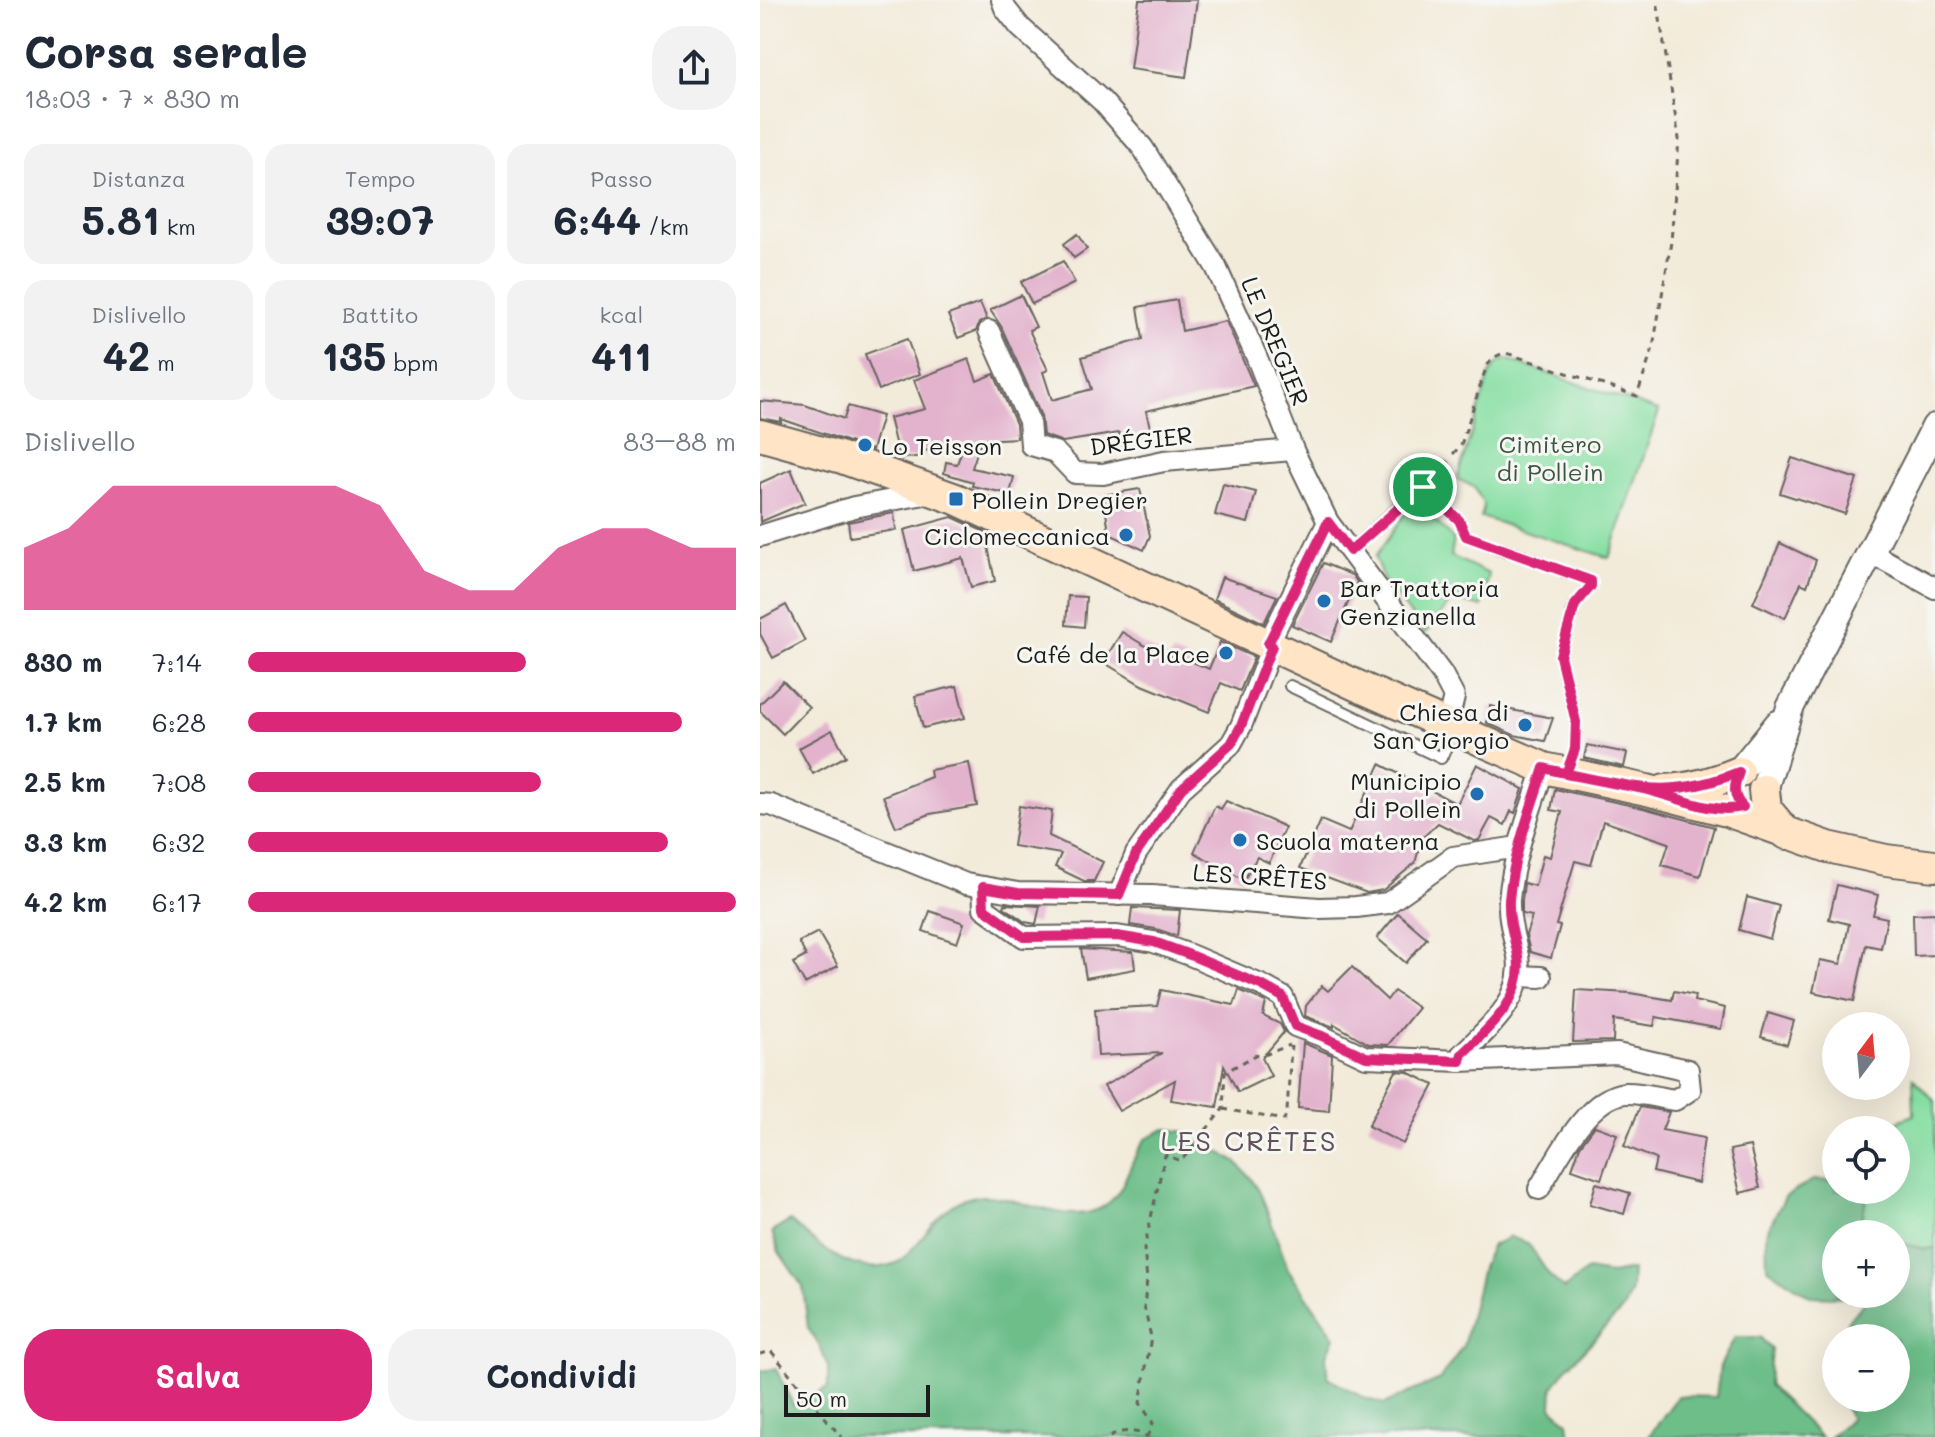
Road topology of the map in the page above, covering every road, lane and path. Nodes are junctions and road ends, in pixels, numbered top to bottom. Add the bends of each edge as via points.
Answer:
1 (1002, 0) edge
2 (1657, 0) edge
3 (989, 331) dead end
4 (1935, 427) edge
5 (760, 435) edge
6 (1293, 450) junction
7 (1444, 466) joint
8 (1423, 487) junction
9 (938, 491) junction
10 (1328, 522) junction
11 (760, 536) edge
12 (1350, 551) junction
13 (1869, 552) junction
14 (1935, 588) edge
15 (1270, 645) junction
16 (1290, 686) dead end
17 (1354, 700) junction
18 (1790, 708) junction
19 (1454, 729) junction
20 (1555, 771) junction
21 (1739, 772) junction
22 (1647, 790) junction
23 (760, 804) edge
24 (1747, 808) junction
25 (1518, 847) junction
26 (1935, 866) edge
27 (983, 887) junction
28 (1119, 895) junction
29 (1518, 976) junction
30 (1541, 977) dead end
31 (1460, 1061) junction
32 (1223, 1109) junction
33 (1539, 1189) dead end
34 (760, 1354) edge
35 (841, 1437) edge
36 (1110, 1437) edge
37 (1147, 1437) edge

1 - 6 street, LE DREGIER via 1020,27 1102,101 1143,148 1216,267
2 - 7 path via 1679,139 1671,242 1653,348 1637,396 1499,354 1486,368 1461,445
3 - 6 street, DRÉGIER via 1029,421 1031,445 1055,452 1075,473
4 - 13 street
5 - 9 main road
6 - 10 street, LE DREGIER
7 - 8 lane
8 - 12 lane
8 - 20 lane via 1459,520 1466,536 1591,581 1575,605 1560,656 1576,722 1575,749
9 - 11 street via 854,507
9 - 15 main road
10 - 12 street, LE DREGIER
10 - 15 street
12 - 19 street, LE DREGIER via 1442,674 1454,697
13 - 14 street
13 - 18 street
15 - 17 main road
15 - 28 street via 1231,744 1181,789 1136,854
16 - 17 lane
17 - 19 main road
18 - 21 street
18 - 24 street
19 - 20 main road
20 - 22 main road
20 - 25 street
21 - 22 main road via 1681,789
21 - 24 main road via 1736,799
22 - 24 main road
23 - 27 street, LES CRÊTES
24 - 26 main road via 1766,809 1787,834 1857,854
25 - 28 street, LES CRÊTES via 1453,857 1388,903 1356,907
25 - 29 street via 1509,899
27 - 28 street, LES CRÊTES
27 - 31 street via 984,908 1024,937 1117,936 1154,942 1263,986 1283,997 1295,1026 1366,1057
29 - 30 street
29 - 31 street via 1502,1014
31 - 33 street via 1617,1054 1688,1070 1690,1090 1675,1100 1623,1093 1592,1109
32 - 32 path via 1225,1072 1291,1045 1284,1120
32 - 37 path via 1181,1161 1165,1155 1159,1178 1144,1249 1144,1306 1151,1337 1140,1403 1153,1423
34 - 35 path via 771,1351
36 - 37 path via 1132,1431

